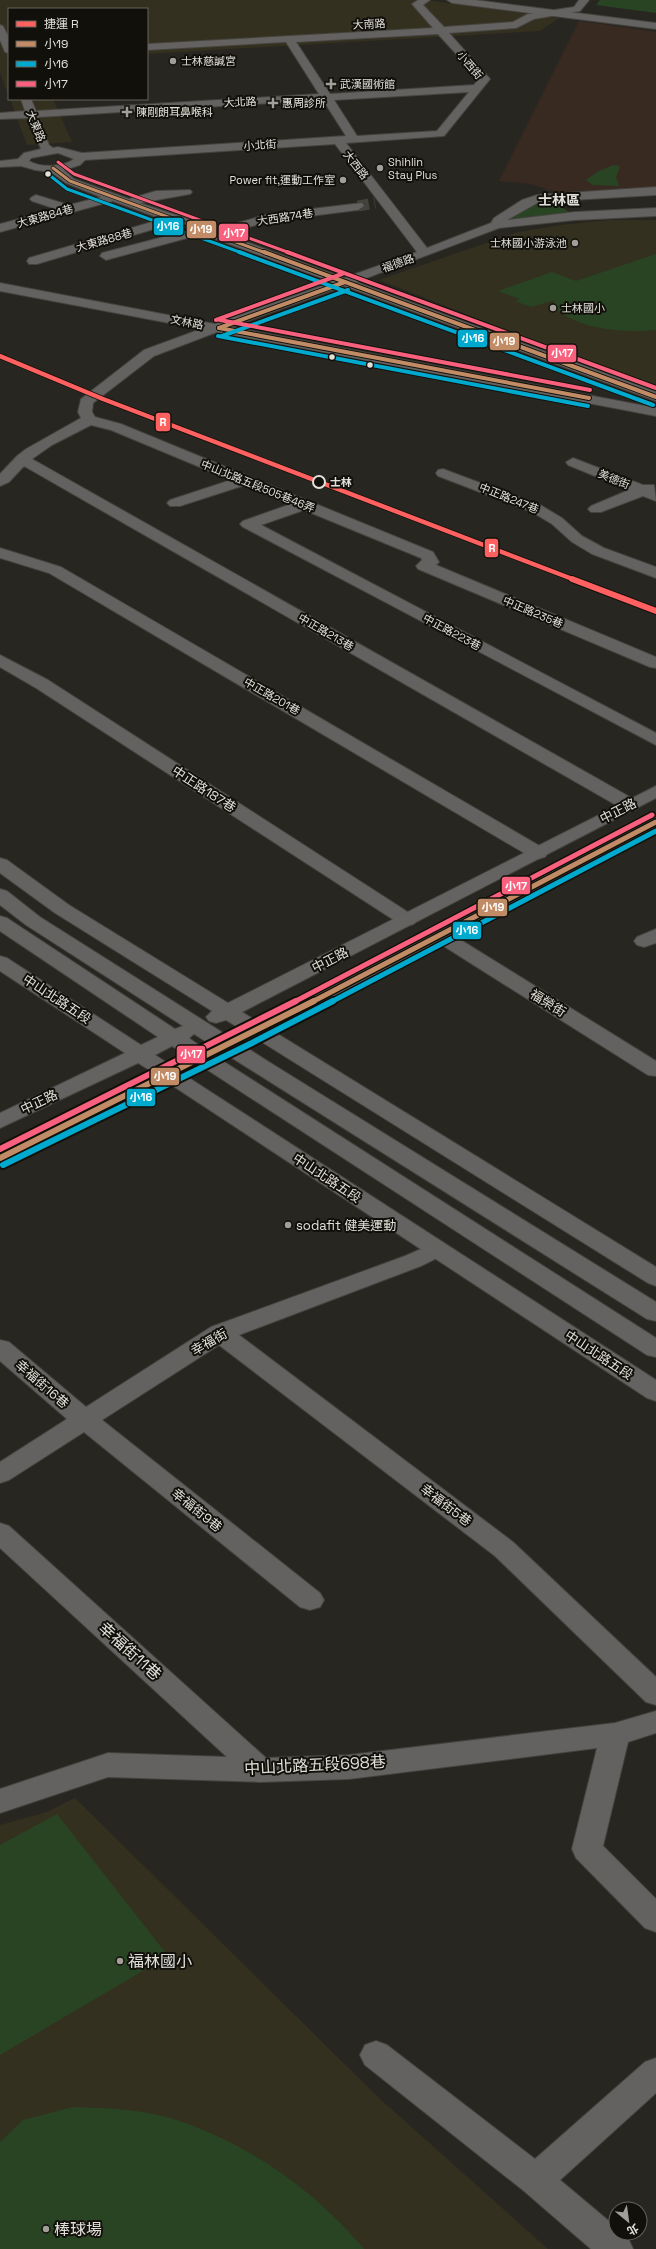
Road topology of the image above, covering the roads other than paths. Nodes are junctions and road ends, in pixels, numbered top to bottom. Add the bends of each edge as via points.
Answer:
1 (425, 0) edge
2 (452, 0) edge
3 (584, 0) edge
4 (553, 13) junction
5 (656, 26) edge
6 (0, 28) edge
7 (441, 32) junction
8 (290, 40) junction
9 (148, 47) edge
10 (8, 48) edge
11 (479, 88) junction
12 (326, 97) junction
13 (26, 100) edge
14 (31, 114) junction
15 (0, 116) edge
16 (440, 134) joint
17 (346, 140) junction
18 (50, 150) junction
19 (80, 157) junction
20 (22, 162) junction
21 (0, 164) edge
22 (52, 168) junction
23 (656, 191) edge
24 (186, 192) dead end
25 (113, 197) junction
26 (36, 198) dead end
27 (129, 202) junction
28 (358, 206) tunnel mouth
29 (68, 209) junction
30 (656, 212) edge
31 (176, 219) junction
32 (496, 225) junction
33 (0, 228) edge
34 (209, 231) junction
35 (425, 253) junction
36 (106, 256) dead end
37 (33, 261) dead end
38 (345, 282) junction
39 (0, 287) edge
40 (219, 328) junction
41 (656, 398) edge
42 (656, 412) edge
43 (89, 420) junction
44 (22, 459) junction
45 (573, 462) dead end
46 (443, 473) dead end
47 (246, 480) junction
48 (0, 482) edge
49 (652, 490) edge
50 (175, 503) dead end
51 (303, 505) junction
52 (596, 509) dead end
53 (0, 553) edge
54 (427, 555) joint
55 (656, 573) edge
56 (0, 660) edge
57 (656, 663) edge
58 (656, 740) edge
59 (656, 791) edge
60 (630, 805) junction
61 (656, 822) edge
62 (538, 853) junction
63 (0, 864) edge
64 (0, 895) edge
65 (407, 920) junction
66 (0, 922) edge
67 (441, 936) junction
68 (0, 962) edge
69 (226, 1013) junction
70 (198, 1026) junction
71 (257, 1031) junction
72 (174, 1037) junction
73 (228, 1046) junction
74 (140, 1054) junction
75 (204, 1058) junction
76 (656, 1070) edge
77 (170, 1075) junction
78 (0, 1120) edge
79 (0, 1158) edge
80 (437, 1249) junction
81 (656, 1278) edge
82 (656, 1313) edge
83 (220, 1333) junction
84 (0, 1348) edge
85 (656, 1349) edge
86 (656, 1392) edge
87 (85, 1420) junction
88 (0, 1474) edge
89 (0, 1533) edge
90 (310, 1600) dead end
91 (656, 1694) edge
92 (656, 1722) edge
93 (615, 1734) junction
94 (260, 1770) junction
95 (0, 1801) edge
96 (656, 1919) edge
97 (376, 2055) dead end
98 (656, 2072) edge
99 (536, 2180) junction
100 (616, 2249) edge

1 - 7 street, 小西街 via 417,4
2 - 4 main road
3 - 4 street, 大南路 via 577,9
4 - 5 main road
4 - 7 street, 大南路 via 531,16 516,25
6 - 10 street
7 - 8 street, 大南路
7 - 11 street, 小西街 via 485,79
8 - 9 street, 大南路
8 - 12 street, 大西路
11 - 12 street, 大北路
11 - 16 street, 小西街
12 - 14 street, 大北路
12 - 17 street, 大西路 via 352,137
13 - 14 street, 大東路
14 - 15 street, 大北路
14 - 18 street, 大東路 via 44,146
16 - 17 street, 小北街
17 - 19 street, 小北街
17 - 35 street, 大西路 via 338,142 380,203
18 - 19 street via 72,153
18 - 20 street via 28,154
19 - 22 street via 74,164
20 - 21 street
20 - 22 street via 30,166
22 - 25 street via 70,181
23 - 32 street, 福德路 via 537,199 509,213
24 - 27 street via 156,195
25 - 27 street
25 - 29 street, 大東路84巷
26 - 29 street
27 - 31 street
28 - 34 street, 大西路74巷 via 269,218
29 - 33 street, 大東路84巷
30 - 32 street via 582,215
31 - 34 street
31 - 37 street, 大東路88巷
32 - 35 street, 福德路
34 - 36 street, 大西路74巷
34 - 38 street
35 - 38 street, 福德路
38 - 40 street, 福德路
38 - 41 street
39 - 40 street, 文林路
40 - 42 street, 文林路
40 - 43 street, 福德路 via 149,353 86,402
43 - 44 street via 48,441
43 - 47 street, 中山北路五段505巷46弄 via 116,427
44 - 48 street via 9,476
44 - 60 street, 中正路213巷
45 - 49 street, 美德街
46 - 55 street, 中正路247巷 via 537,509 557,521 577,539 598,551
47 - 50 street
47 - 51 street, 中山北路五段505巷46弄
49 - 52 street
51 - 54 street, 中山北路五段505巷46弄
51 - 58 street, 中正路223巷 via 248,524
53 - 62 street, 中正路201巷 via 55,570
54 - 57 street, 中正路235巷 via 431,562 424,566
56 - 65 street, 中正路187巷 via 42,684
59 - 60 main road, 中正路
60 - 62 main road, 中正路
61 - 67 main road
62 - 65 main road, 中正路
63 - 69 main road via 62,909
64 - 70 main road via 33,921
65 - 69 main road, 中正路
66 - 72 main road
67 - 71 main road
67 - 76 street, 福榮街
68 - 74 main road, 中山北路五段
69 - 70 main road, 中正路
69 - 71 main road
70 - 72 main road, 中正路
70 - 73 main road
71 - 73 main road
71 - 81 main road
72 - 74 main road, 中正路
72 - 75 main road
73 - 75 main road
73 - 82 main road
74 - 77 main road, 中山北路五段
74 - 78 main road, 中正路
75 - 77 main road
75 - 85 main road
77 - 79 main road
77 - 80 main road, 中山北路五段
80 - 83 street, 幸福街 via 413,1261
80 - 86 main road, 中山北路五段
83 - 87 street, 幸福街
83 - 91 street, 幸福街5巷 via 504,1549
84 - 87 street, 幸福街16巷
87 - 88 street, 幸福街
87 - 90 street, 幸福街9巷
89 - 94 street, 幸福街11巷
92 - 93 street, 中山北路五段698巷
93 - 94 street, 中山北路五段698巷 via 349,1767
93 - 96 street via 587,1849
94 - 95 street, 中山北路五段698巷 via 148,1764 108,1765
97 - 99 street
98 - 99 street
99 - 100 street

